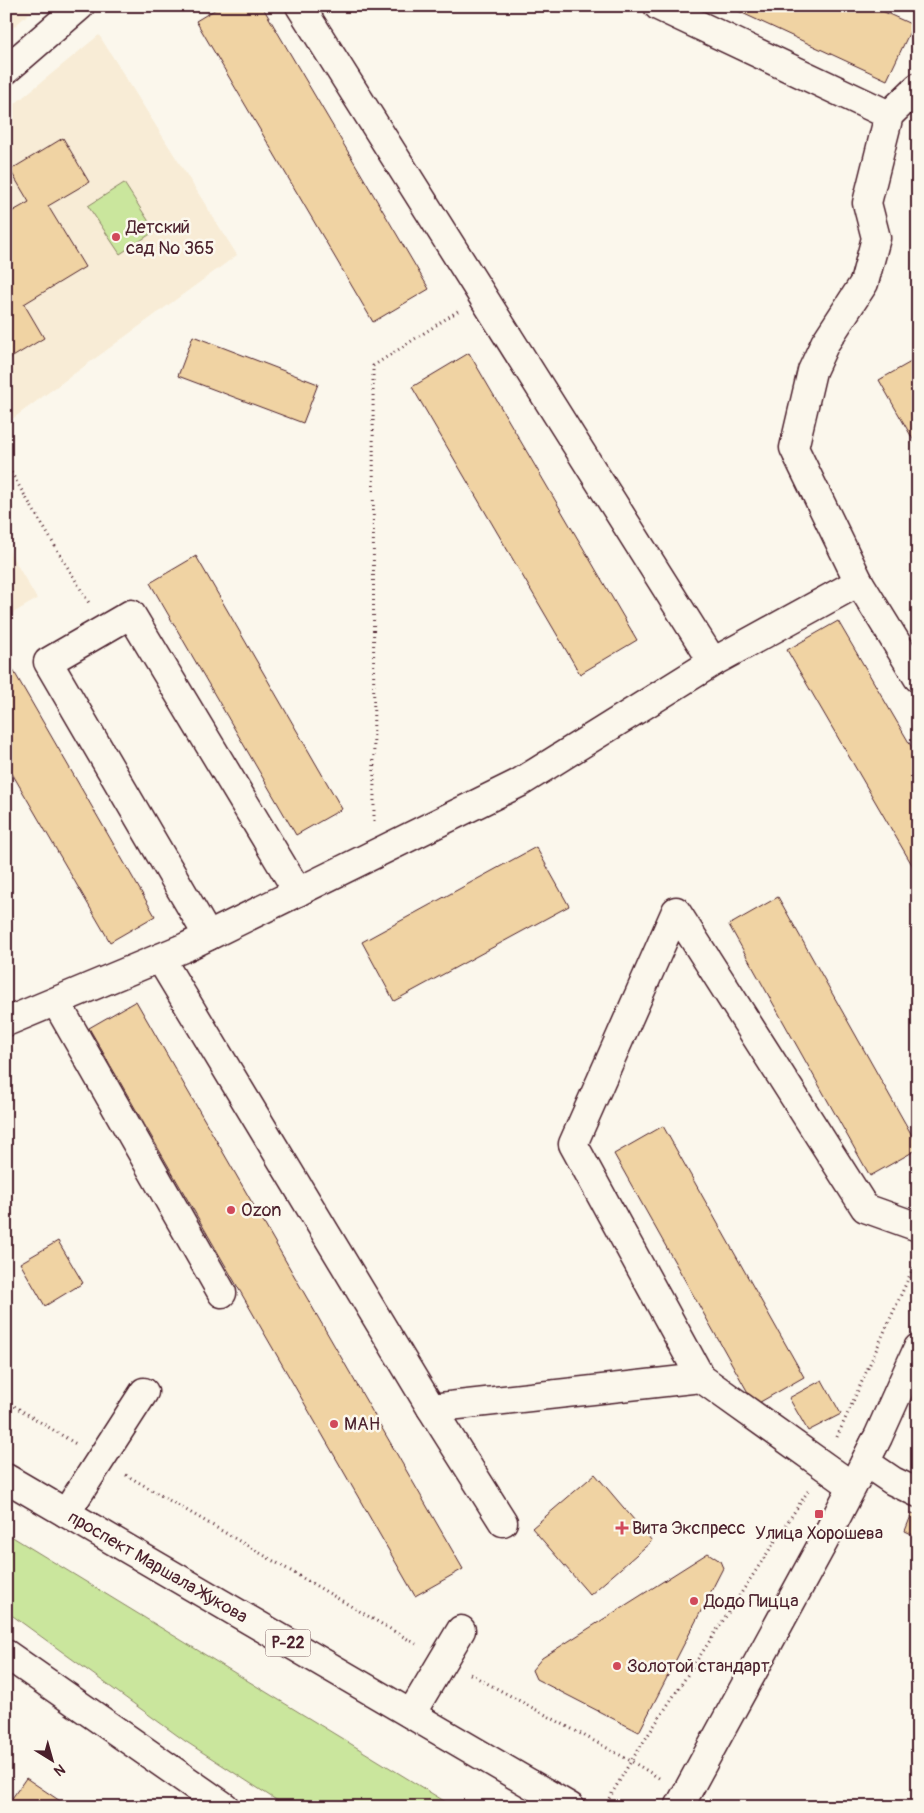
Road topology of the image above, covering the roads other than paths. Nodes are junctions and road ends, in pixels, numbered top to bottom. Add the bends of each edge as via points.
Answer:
1 (80, 6) edge
2 (300, 6) edge
3 (658, 6) edge
4 (6, 70) edge
5 (918, 87) edge
6 (889, 115) junction
7 (859, 582) junction
8 (713, 662) junction
9 (918, 678) edge
10 (298, 892) junction
11 (208, 936) junction
12 (160, 958) junction
13 (56, 1002) junction
14 (6, 1022) edge
15 (918, 1228) edge
16 (222, 1293) dead end
17 (918, 1348) edge
18 (701, 1378) junction
19 (144, 1392) dead end
20 (431, 1408) junction
21 (878, 1437) junction
22 (6, 1478) edge
23 (852, 1486) junction
24 (918, 1492) edge
25 (66, 1513) junction
26 (503, 1522) dead end
27 (461, 1630) dead end
28 (6, 1654) edge
29 (411, 1714) junction
30 (682, 1801) edge
31 (225, 1807) edge
32 (570, 1807) edge

1 - 4 main road
2 - 8 main road
3 - 6 main road
5 - 6 main road
6 - 7 main road via 867,203 876,238 864,283 825,343 812,371 794,448
7 - 8 main road
7 - 9 main road
8 - 10 main road via 519,783
10 - 11 main road
10 - 11 main road via 131,614 48,662
11 - 12 main road
12 - 13 main road
12 - 20 main road
13 - 14 main road
13 - 16 main road
15 - 18 main road via 865,1208 676,911 573,1144
17 - 21 main road
18 - 20 main road
18 - 23 main road
19 - 25 main road
20 - 26 main road
21 - 23 main road
21 - 24 main road via 865,1462 892,1481
22 - 25 main road, проспект Маршала Жукова / Р-22
23 - 30 main road
25 - 29 main road, проспект Маршала Жукова / Р-22
27 - 29 main road
28 - 31 main road
29 - 32 main road, проспект Маршала Жукова / Р-22

